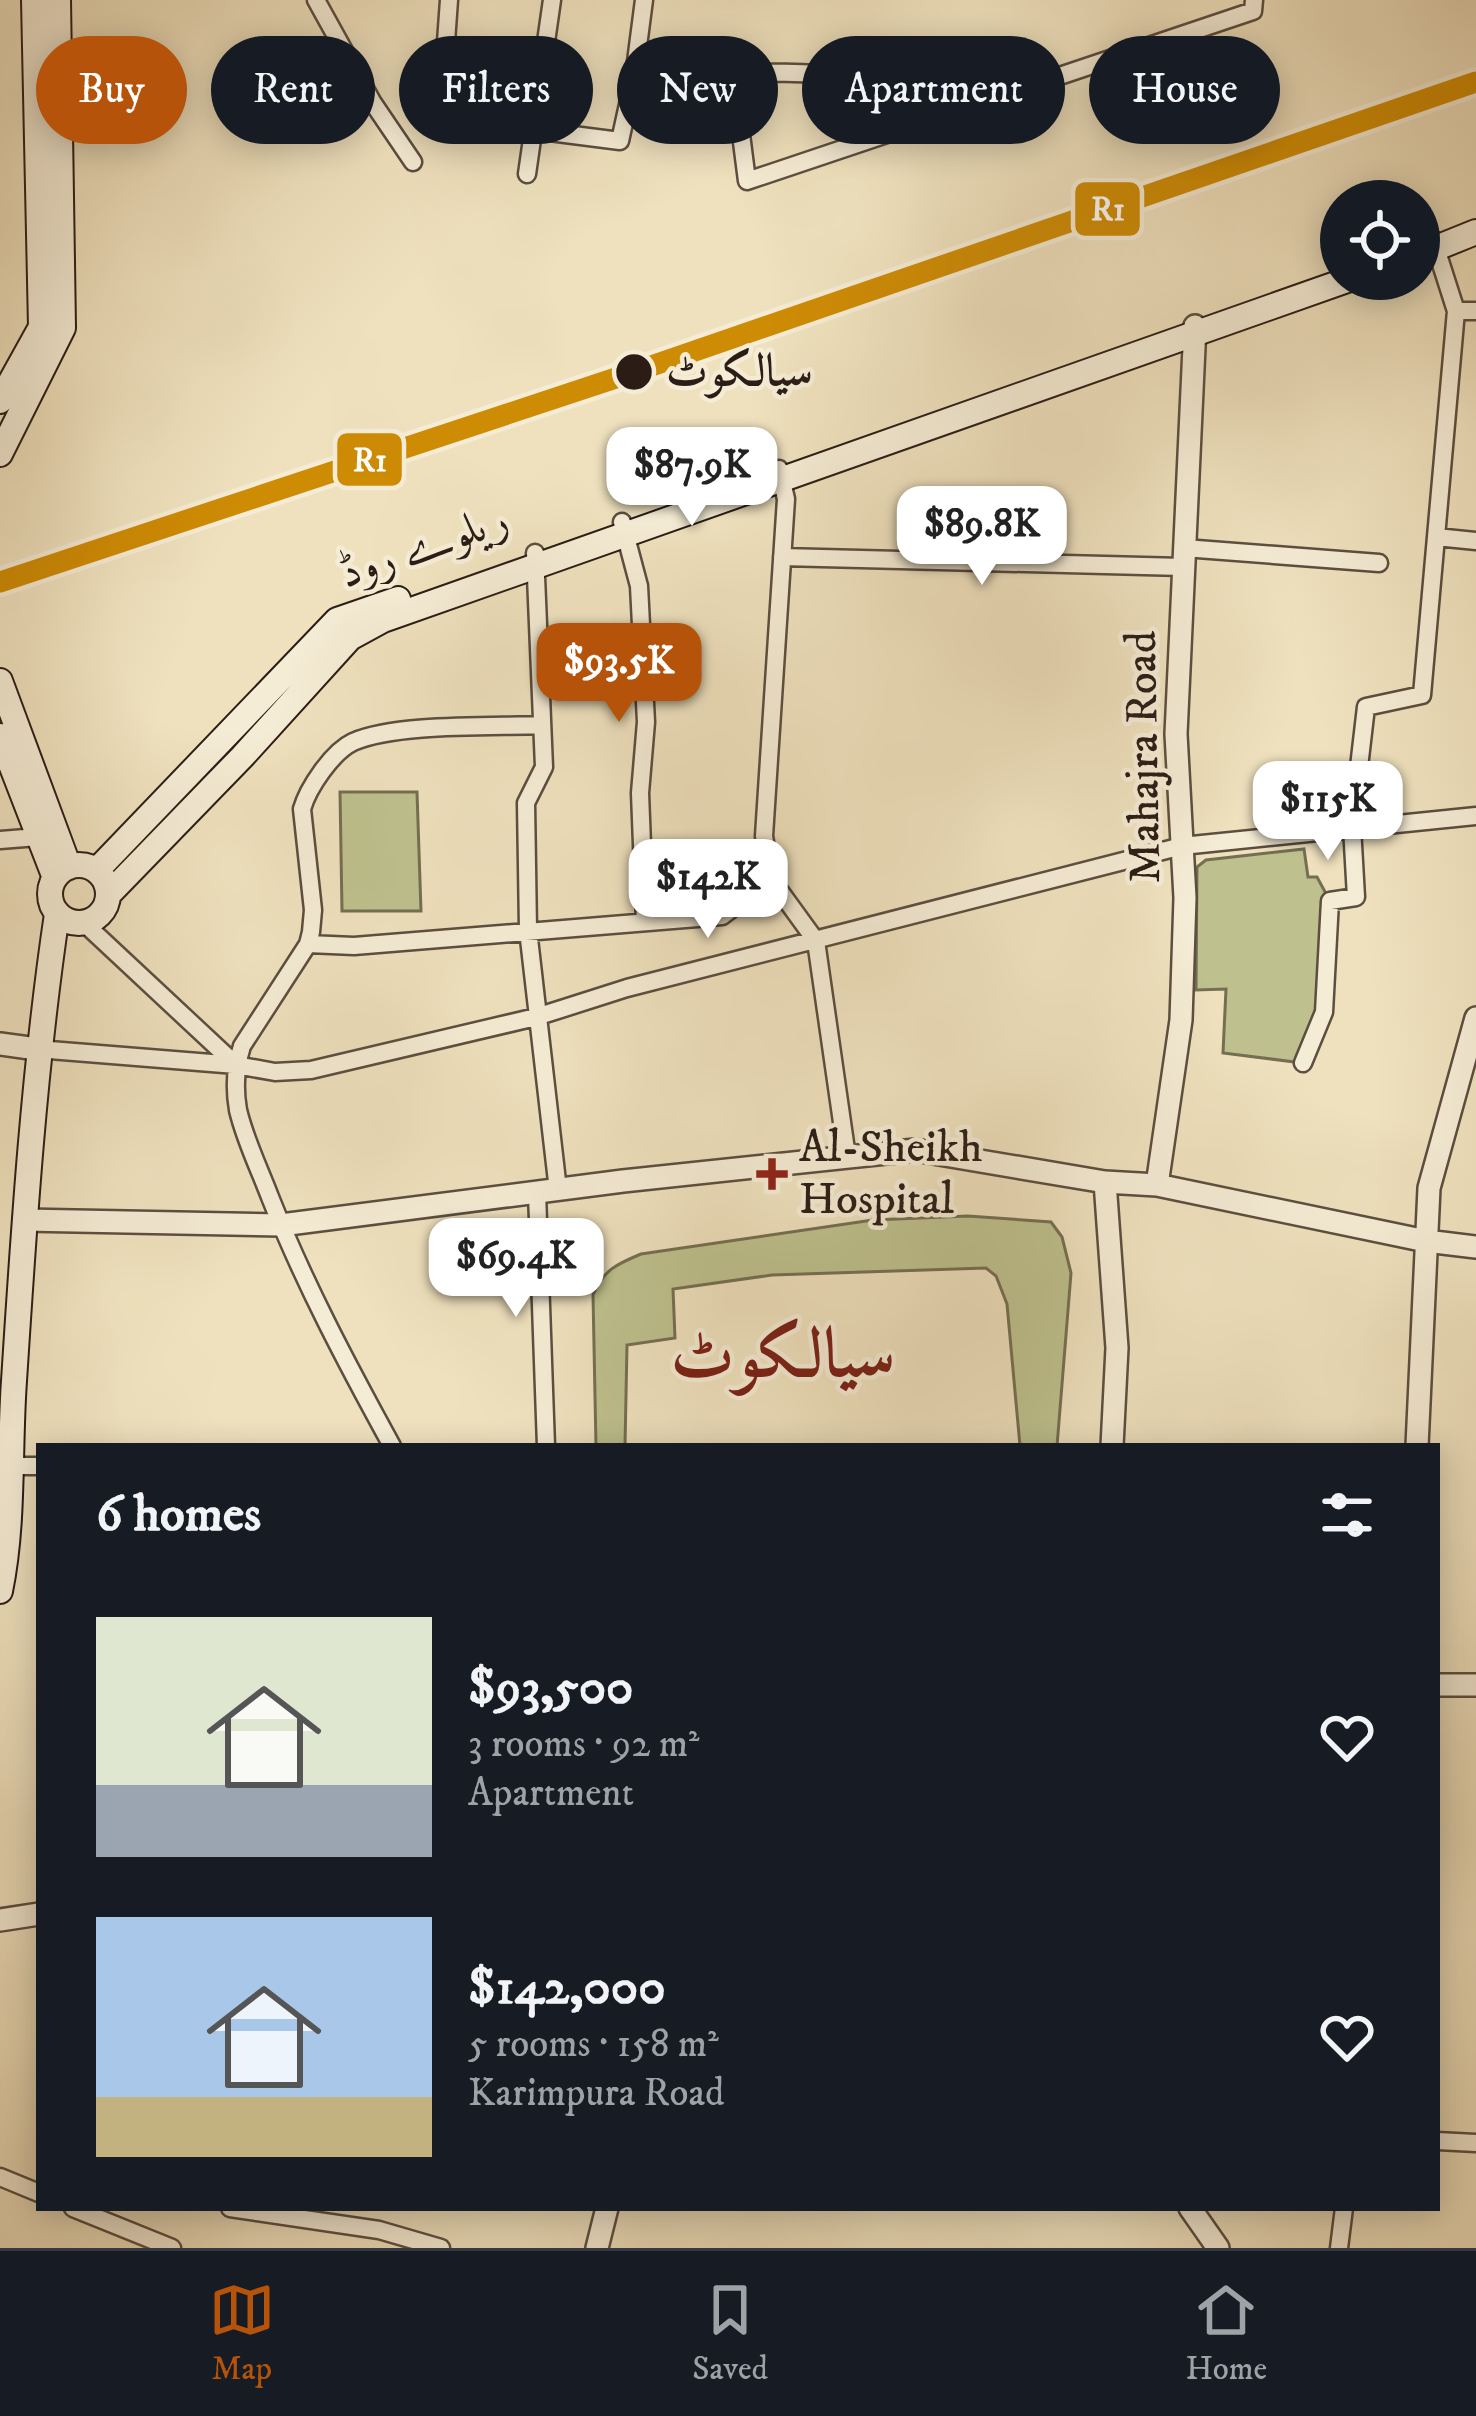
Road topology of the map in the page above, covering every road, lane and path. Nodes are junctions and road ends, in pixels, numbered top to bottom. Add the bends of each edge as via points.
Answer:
1 (34, 0) edge
2 (58, 0) edge
3 (316, 0) edge
4 (449, 0) edge
5 (552, 0) edge
6 (644, 0) edge
7 (1253, 0) edge
8 (446, 36) edge
9 (547, 36) edge
10 (639, 36) edge
11 (532, 144) edge
12 (742, 144) edge
13 (413, 162) dead end
14 (527, 174) dead end
15 (1476, 222) edge
16 (1476, 232) edge
17 (1440, 240) edge
18 (1440, 242) edge
19 (1440, 275) edge
20 (1320, 280) edge
21 (1320, 289) edge
22 (1456, 311) junction
23 (1476, 311) edge
24 (1195, 330) junction
25 (42, 347) junction
26 (0, 401) edge
27 (0, 454) edge
28 (780, 474) junction
29 (623, 528) junction
30 (1436, 537) junction
31 (1476, 541) edge
32 (782, 557) junction
33 (1183, 558) junction
34 (535, 560) junction
35 (1379, 563) dead end
36 (0, 681) edge
37 (542, 724) junction
38 (0, 736) edge
39 (1476, 816) edge
40 (1352, 826) junction
41 (38, 837) junction
42 (0, 840) edge
43 (1182, 846) junction
44 (62, 873) junction
45 (771, 879) junction
46 (103, 882) junction
47 (57, 914) junction
48 (645, 922) junction
49 (84, 923) junction
50 (528, 930) junction
51 (816, 941) junction
52 (308, 944) junction
53 (536, 1017) junction
54 (1476, 1018) edge
55 (0, 1044) edge
56 (37, 1049) junction
57 (1303, 1063) dead end
58 (236, 1065) junction
59 (847, 1157) junction
60 (1105, 1182) junction
61 (1157, 1185) junction
62 (548, 1192) junction
63 (24, 1220) junction
64 (281, 1225) junction
65 (1426, 1241) junction
66 (1476, 1247) edge
67 (390, 1443) edge
68 (547, 1443) edge
69 (1112, 1443) edge
70 (1417, 1443) edge
71 (4, 1466) edge
72 (36, 1466) edge
73 (0, 1591) edge
74 (1440, 1685) edge
75 (1476, 1685) edge
76 (36, 1914) edge
77 (0, 1920) edge
78 (1440, 2141) edge
79 (1476, 2143) edge
80 (0, 2177) edge
81 (36, 2192) edge
82 (80, 2211) edge
83 (128, 2211) edge
84 (250, 2211) edge
85 (606, 2211) edge
86 (1192, 2211) edge
87 (1344, 2211) edge
88 (121, 2228) junction
89 (172, 2248) edge
90 (441, 2248) edge
91 (597, 2248) edge
92 (1218, 2248) edge
93 (1340, 2248) edge

1 - 25 main road
2 - 25 main road via 63,328
3 - 13 street
4 - 8 street
5 - 9 street
6 - 10 street
7 - 12 street via 1253,11 747,181
11 - 14 street
15 - 17 main road
16 - 18 main road
19 - 22 street
20 - 24 main road, ریلوے روڈ
21 - 24 main road
22 - 23 street
22 - 30 street
24 - 28 main road, ریلوے روڈ
24 - 33 street, Mahajra Road
25 - 26 main road
25 - 27 main road
28 - 29 main road, ریلوے روڈ
28 - 32 street
29 - 34 main road, ریلوے روڈ
29 - 48 street via 639,586 643,654
30 - 31 street
30 - 40 street via 1422,695 1366,707
32 - 33 street
32 - 45 street via 764,836
33 - 35 street
33 - 43 street, Mahajra Road via 1176,734
34 - 37 street
34 - 46 main road, ریلوے روڈ via 337,620
36 - 44 main road
37 - 50 street via 544,767 526,803
37 - 52 street via 428,729 356,741 340,752 302,809 313,910
38 - 41 main road
39 - 40 street
40 - 43 street
40 - 57 street via 1356,897 1330,902 1324,1012
41 - 42 street
41 - 44 main road
43 - 51 street
43 - 61 street, Mahajra Road via 1181,1020
44 - 46 main road via 88,866
44 - 47 main road via 50,897
45 - 48 street via 722,916
45 - 51 street
46 - 49 main road via 101,914
47 - 49 main road
47 - 56 main road
48 - 50 street
49 - 58 street
50 - 52 street
50 - 53 street
51 - 53 street
51 - 59 street
52 - 58 street
53 - 58 street via 336,1066 288,1072
53 - 62 street
54 - 65 street via 1430,1188
55 - 56 street
56 - 58 street
56 - 63 main road
58 - 64 street via 244,1132
59 - 60 street via 915,1150
59 - 62 street
60 - 61 street
60 - 69 street via 1117,1348
61 - 65 street
62 - 64 street
62 - 68 street
63 - 64 street
63 - 71 main road
64 - 67 street
65 - 66 street
65 - 70 street
71 - 72 street
71 - 73 main road via 8,1550
74 - 75 street
76 - 77 street
78 - 79 street
80 - 81 street
82 - 88 street
83 - 88 street
84 - 90 street
85 - 91 street
86 - 92 street
87 - 93 street
88 - 89 street

